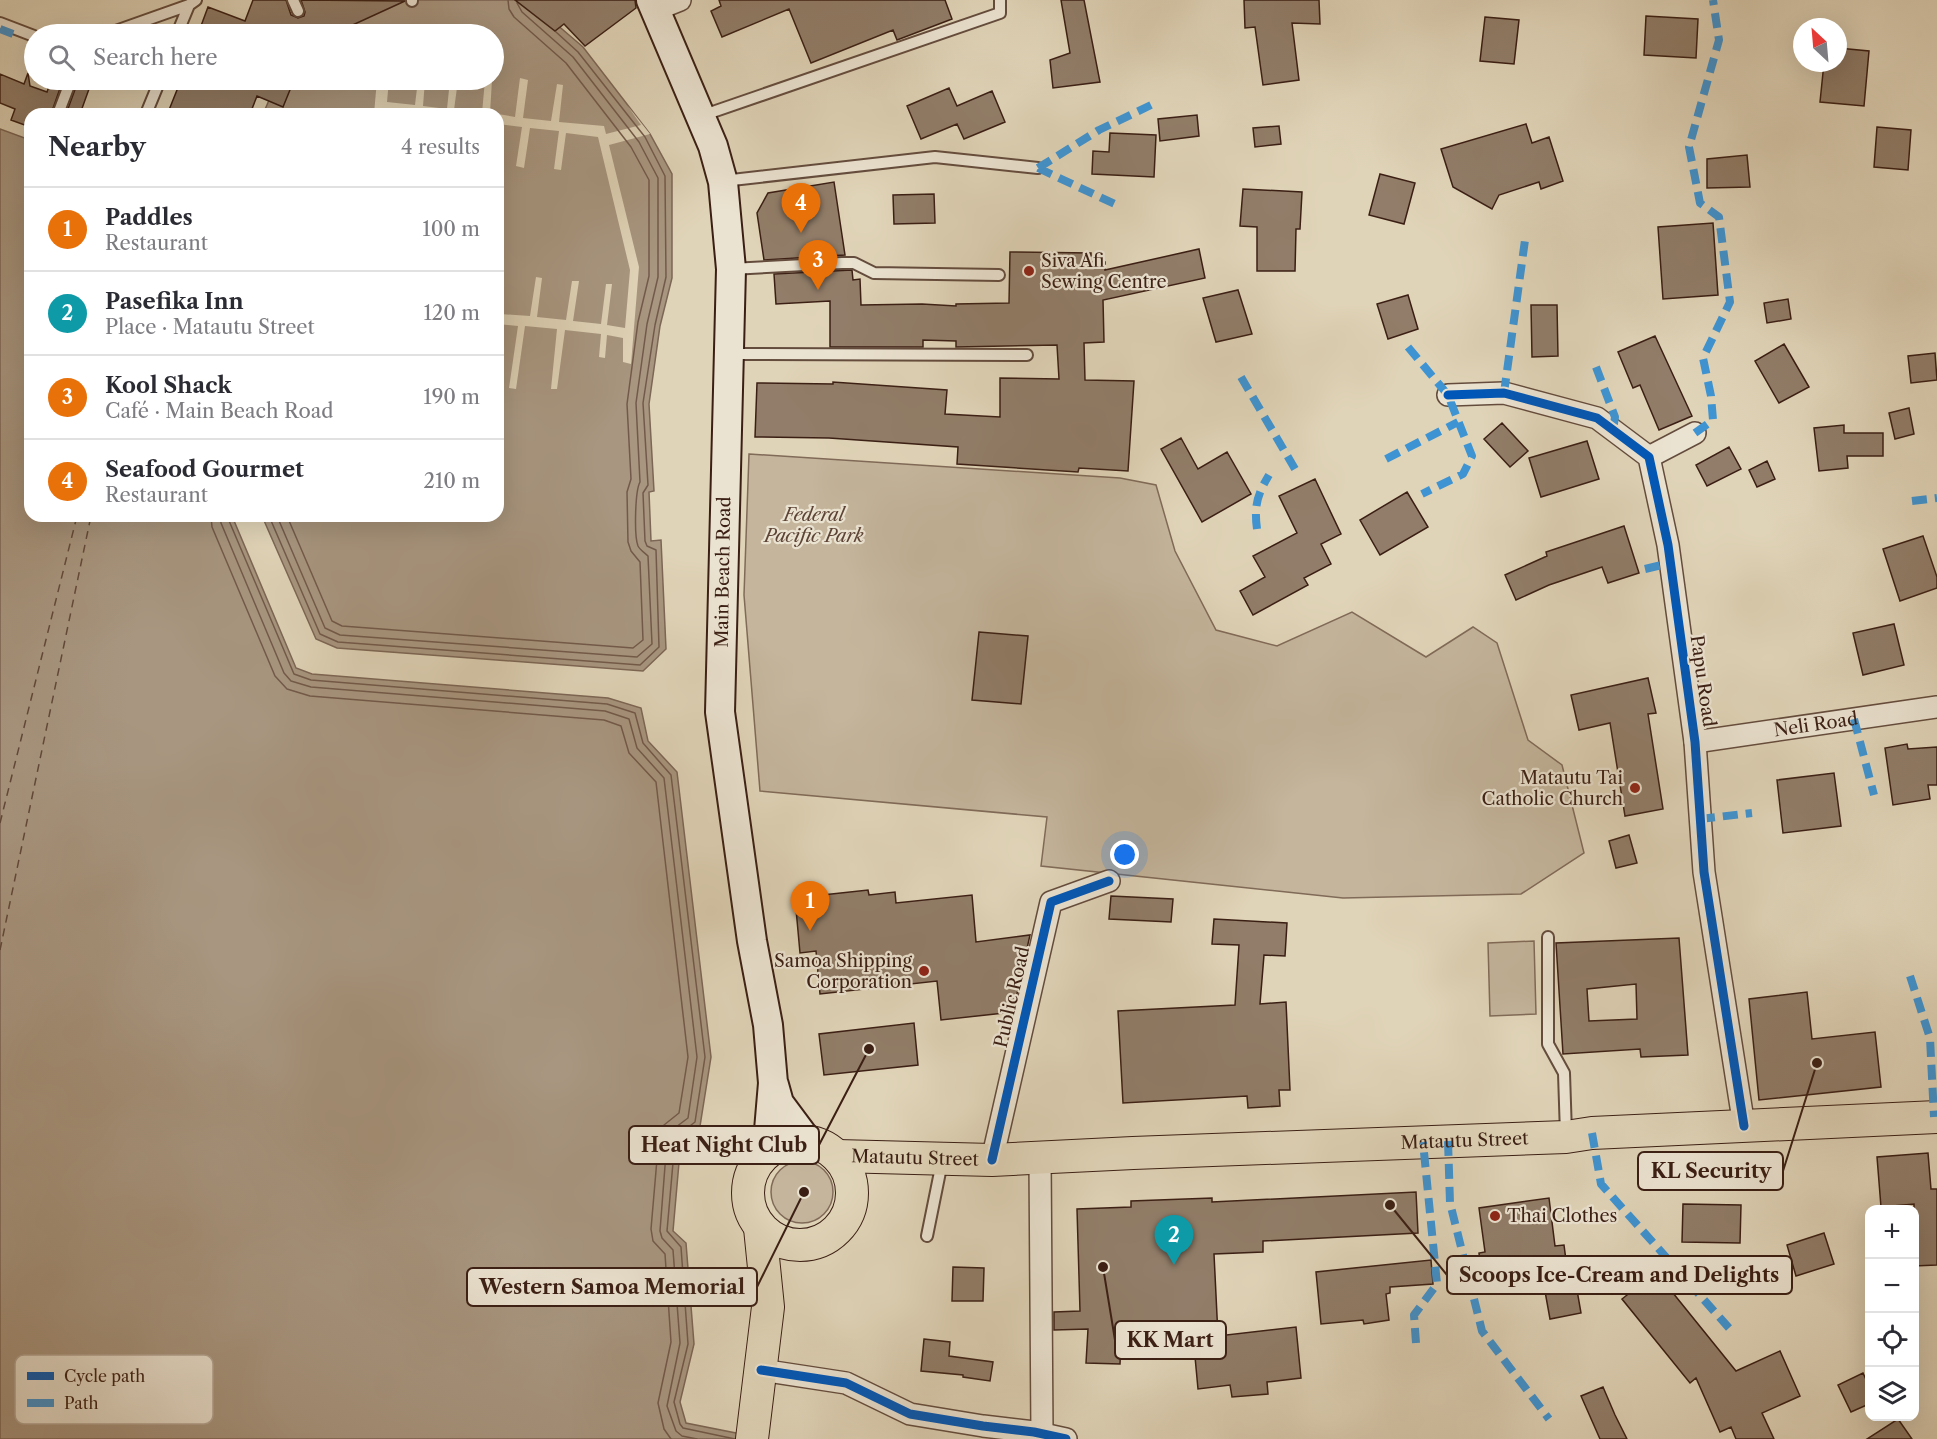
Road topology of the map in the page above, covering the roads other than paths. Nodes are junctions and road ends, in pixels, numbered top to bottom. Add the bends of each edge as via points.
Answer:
1 (292, 0) edge
2 (1000, 0) edge
3 (192, 2) edge
4 (662, 3) edge
5 (298, 11) dead end
6 (0, 23) edge
7 (134, 24) edge
8 (182, 24) edge
9 (24, 32) edge
10 (67, 90) edge
11 (156, 90) edge
12 (60, 108) edge
13 (148, 108) edge
14 (700, 116) junction
15 (1038, 168) dead end
16 (723, 182) junction
17 (731, 269) junction
18 (999, 275) dead end
19 (729, 354) junction
20 (1028, 355) dead end
21 (1448, 394) dead end
22 (1695, 433) dead end
23 (1649, 457) junction
24 (1937, 707) edge
25 (1695, 742) junction
26 (1109, 881) dead end
27 (1548, 937) dead end
28 (773, 1083) junction
29 (1937, 1117) edge
30 (1744, 1126) junction
31 (1566, 1137) junction
32 (808, 1142) junction
33 (767, 1154) junction
34 (837, 1156) junction
35 (1040, 1158) junction
36 (992, 1160) junction
37 (941, 1167) junction
38 (851, 1195) junction
39 (760, 1227) junction
40 (927, 1236) dead end
41 (798, 1246) junction
42 (768, 1306) junction
43 (759, 1379) junction
44 (1042, 1434) junction
45 (752, 1439) edge
46 (1066, 1439) edge

1 - 5 lane
2 - 14 lane via 999,13
3 - 7 lane
3 - 8 lane
4 - 14 main road, Main Beach Road
6 - 9 lane
10 - 12 lane
11 - 13 lane
14 - 16 main road, Main Beach Road
15 - 16 lane via 935,158
16 - 17 main road, Main Beach Road
17 - 18 lane via 854,263 874,273
17 - 19 main road, Main Beach Road
19 - 20 lane
19 - 28 main road, Main Beach Road via 720,712 752,941 768,1025
21 - 23 street via 1504,393 1597,418
22 - 23 street
23 - 25 street, Papu Road via 1668,545
24 - 25 street, Neli Road
25 - 30 street, Papu Road via 1704,872
26 - 36 street, Public Road via 1051,902
27 - 31 lane via 1548,1044 1564,1073
28 - 32 main road via 779,1103
28 - 33 main road, Main Beach Road
29 - 30 main road, Matautu Street
30 - 31 main road, Matautu Street via 1592,1132
31 - 35 main road, Matautu Street
32 - 33 main road via 779,1146
32 - 34 main road
33 - 39 main road via 757,1164 748,1192 750,1208
34 - 36 main road, Matautu Street
34 - 38 main road via 847,1171
35 - 36 main road, Matautu Street
35 - 44 street
36 - 37 main road, Matautu Street
37 - 38 main road, Matautu Street via 907,1170 876,1179
37 - 40 lane
38 - 41 main road via 844,1221 832,1234
39 - 41 main road via 782,1242
39 - 42 main road
41 - 42 main road
42 - 43 main road
43 - 44 street via 846,1383 910,1414
43 - 45 main road
44 - 46 street

